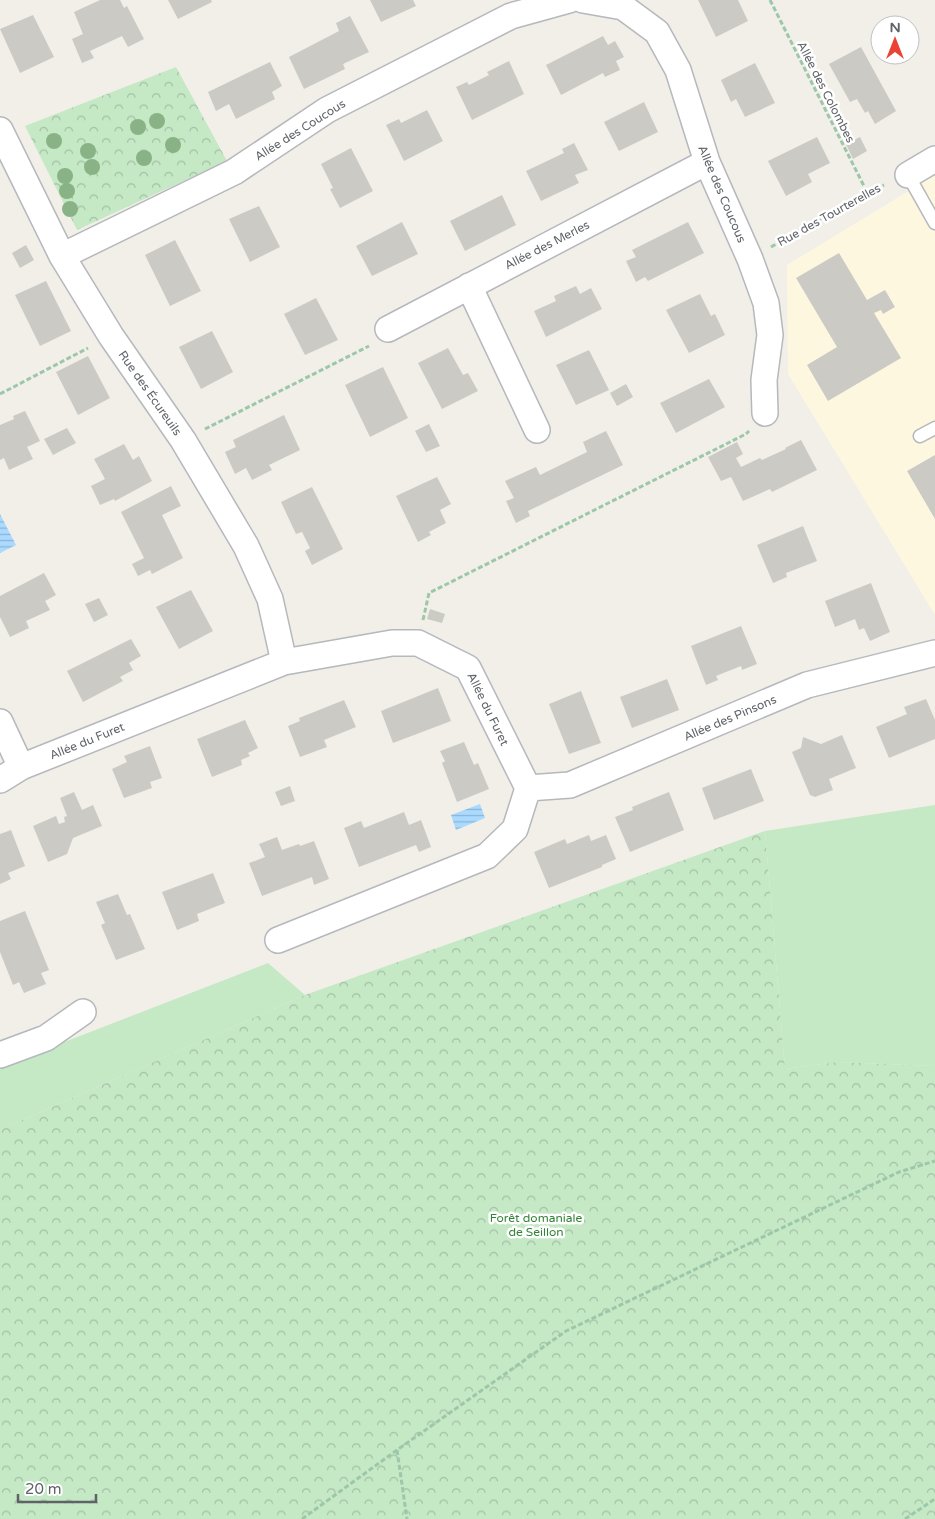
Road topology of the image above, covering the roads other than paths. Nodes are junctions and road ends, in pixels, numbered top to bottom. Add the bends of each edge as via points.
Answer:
1 (569, 0) edge
2 (583, 0) edge
3 (0, 130) edge
4 (935, 159) edge
5 (706, 162) junction
6 (908, 175) joint
7 (935, 222) edge
8 (62, 256) junction
9 (469, 286) junction
10 (388, 329) road end
11 (765, 413) road end
12 (935, 428) edge
13 (537, 430) dead end
14 (920, 436) dead end
15 (935, 653) edge
16 (284, 662) junction
17 (0, 722) edge
18 (21, 767) junction
19 (0, 780) edge
20 (528, 788) junction
21 (278, 940) dead end
22 (83, 1012) dead end
23 (0, 1055) edge

1 - 8 street, Allée des Coucous via 511,16 328,110 234,172
2 - 5 street, Allée des Coucous via 623,7 657,32 678,70
3 - 8 street, Rue des Écureuils
4 - 6 street
5 - 9 street, Allée des Merles
5 - 11 street, Allée des Coucous via 750,259 766,304 770,335 764,380
6 - 7 lane
8 - 16 street, Rue des Écureuils via 111,336 183,440 246,546 270,599
9 - 10 street, Allée des Merles
9 - 13 street
12 - 14 lane
15 - 20 street, Allée des Pinsons via 807,686 570,785
16 - 18 street, Allée du Furet
16 - 20 street, Allée du Furet via 392,643 418,643 468,668
17 - 18 street
18 - 19 street, Allée du Furet
20 - 21 street via 515,829 487,856
22 - 23 street via 46,1038

